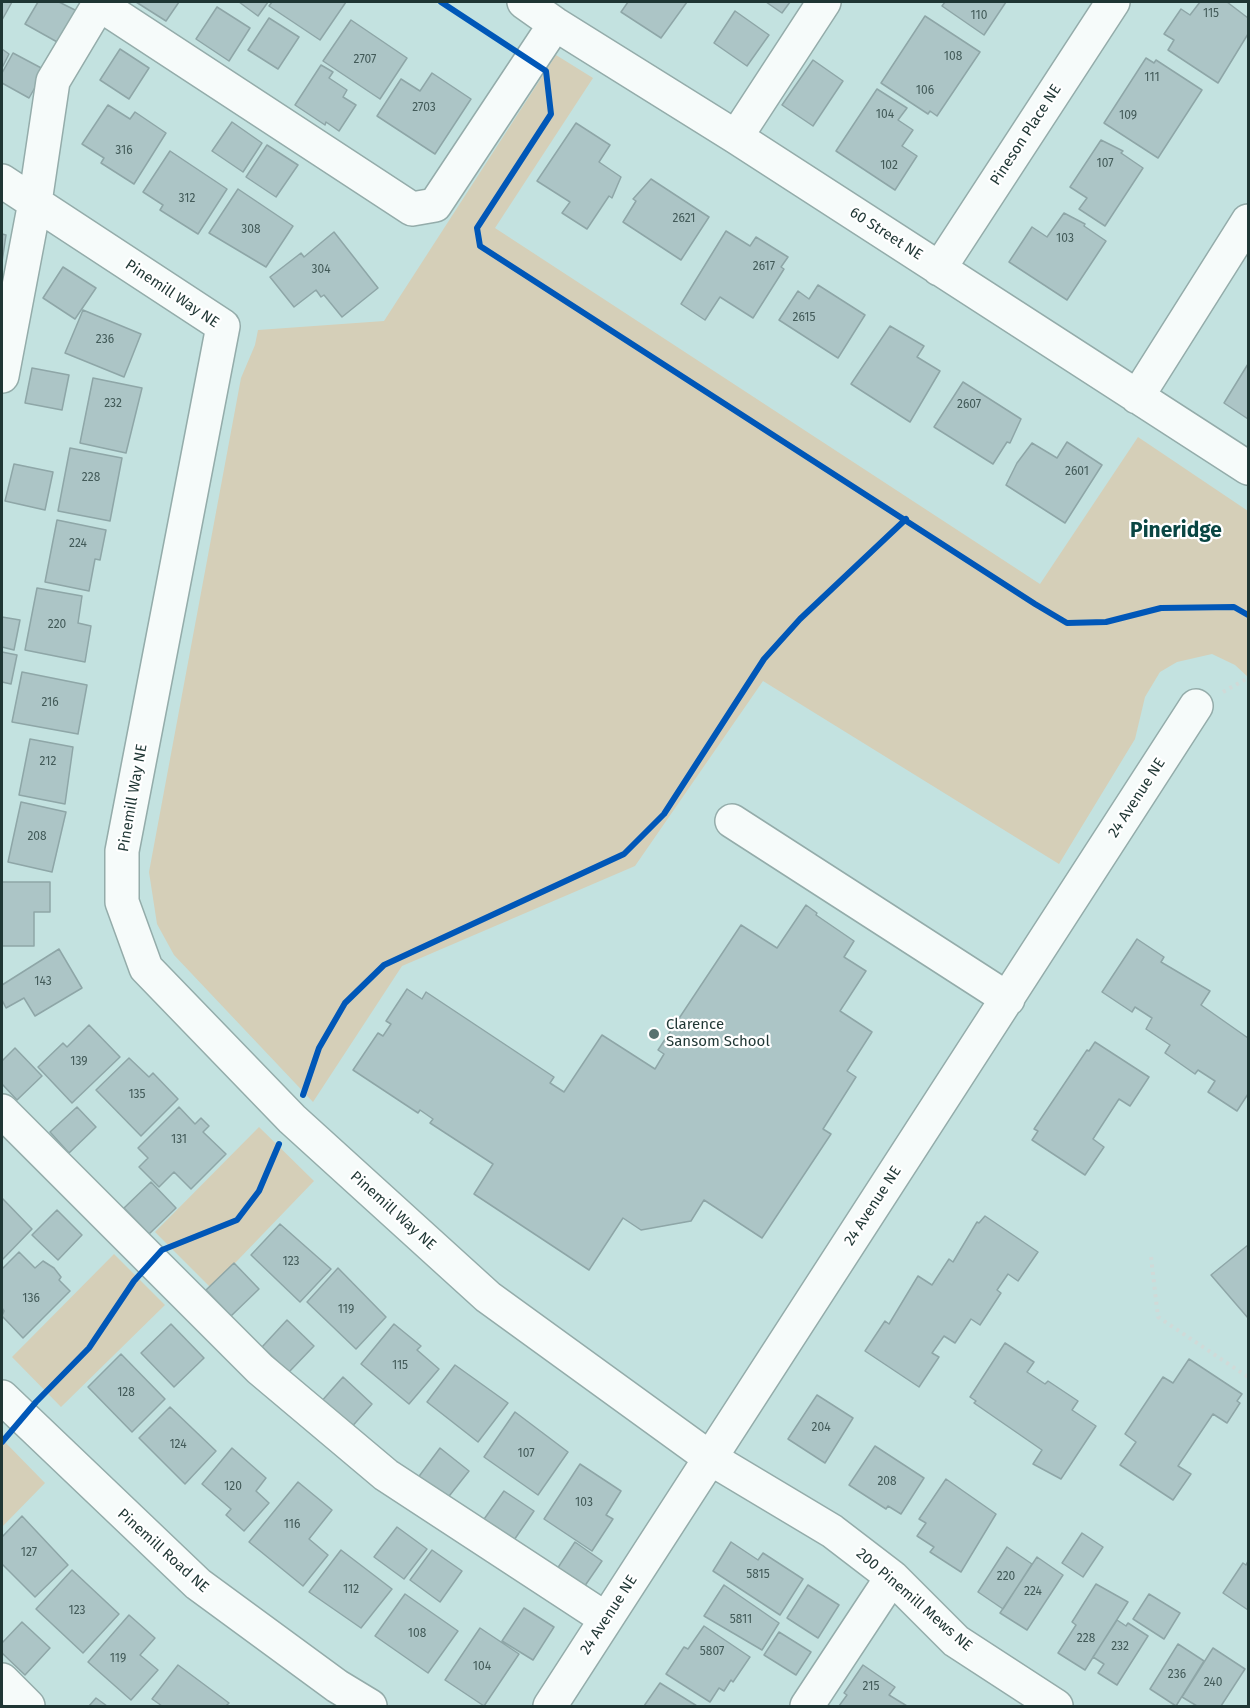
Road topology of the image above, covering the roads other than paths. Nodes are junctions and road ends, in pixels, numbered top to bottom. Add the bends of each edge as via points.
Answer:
1 (824, 2) edge
2 (1113, 2) edge
3 (540, 9) edge
4 (736, 137) junction
5 (2, 181) edge
6 (35, 202) junction
7 (1248, 221) edge
8 (939, 269) junction
9 (2, 375) edge
10 (1137, 397) junction
11 (1248, 468) edge
12 (1196, 706) dead end
13 (732, 821) dead end
14 (1008, 999) junction
15 (2, 1110) edge
16 (4, 1404) edge
17 (710, 1458) junction
18 (892, 1577) junction
19 (606, 1619) junction
20 (2, 1680) edge
21 (28, 1707) edge
22 (370, 1707) edge
23 (550, 1707) edge
24 (807, 1707) edge
25 (1056, 1707) edge

1 - 4 street
2 - 8 street, Pineson Place NE
3 - 4 street, 60 Street NE
3 - 6 street via 435,205 412,210 99,4 53,81
4 - 8 street, 60 Street NE
5 - 6 street, Pinemill Way NE
6 - 9 street
6 - 17 street, Pinemill Way NE via 223,326 122,851 122,902 146,968 292,1119 488,1297
7 - 10 street
8 - 10 street, 60 Street NE
10 - 11 street, 60 Street NE
12 - 14 street, 24 Avenue NE
13 - 14 street
14 - 17 street, 24 Avenue NE
15 - 19 street via 260,1369 386,1475
16 - 22 street, Pinemill Road NE via 198,1584
17 - 18 street, 200 Pinemill Mews NE via 832,1531
17 - 19 street, 24 Avenue NE
18 - 24 street
18 - 25 street, 200 Pinemill Mews NE via 956,1641
19 - 23 street, 24 Avenue NE
20 - 21 street

